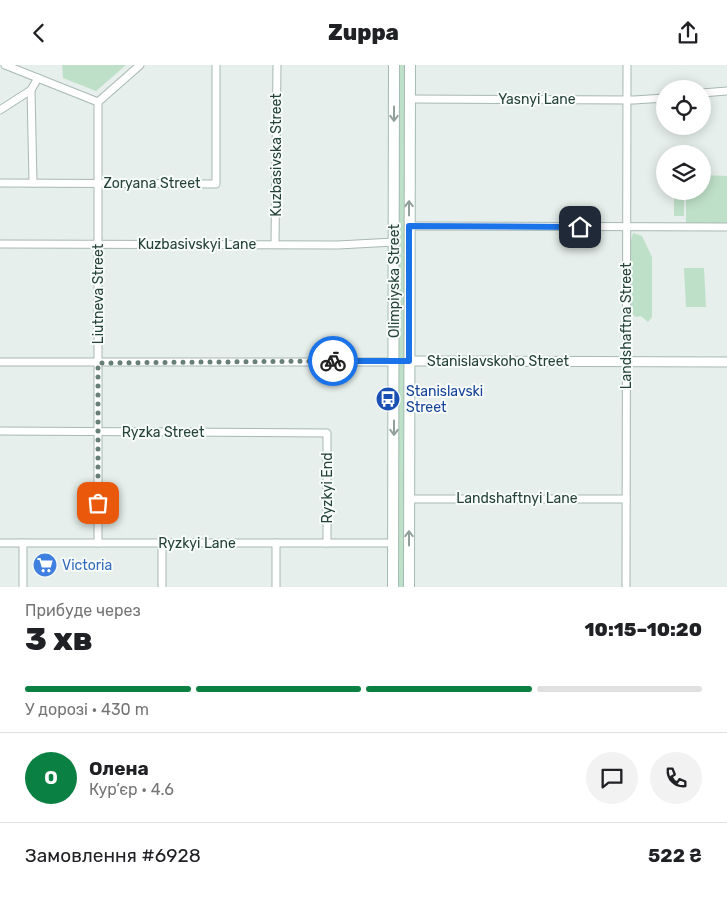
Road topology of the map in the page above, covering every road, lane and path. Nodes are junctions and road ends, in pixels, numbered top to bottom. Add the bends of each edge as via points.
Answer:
1 (5, 65) edge
2 (140, 65) edge
3 (216, 65) edge
4 (277, 65) edge
5 (394, 65) edge
6 (410, 65) edge
7 (627, 65) edge
8 (38, 78) junction
9 (31, 90) junction
10 (727, 91) edge
11 (711, 92) edge
12 (656, 98) edge
13 (410, 99) junction
14 (626, 100) junction
15 (98, 102) junction
16 (0, 110) edge
17 (0, 183) edge
18 (33, 183) junction
19 (98, 183) junction
20 (409, 226) junction
21 (626, 227) junction
22 (727, 227) edge
23 (394, 242) junction
24 (0, 243) edge
25 (98, 244) junction
26 (275, 244) junction
27 (409, 361) junction
28 (0, 362) edge
29 (394, 362) junction
30 (627, 362) junction
31 (727, 362) edge
32 (98, 363) junction
33 (0, 431) edge
34 (98, 431) junction
35 (327, 433) joint
36 (408, 499) junction
37 (626, 499) junction
38 (0, 543) edge
39 (23, 543) junction
40 (98, 543) junction
41 (162, 543) junction
42 (276, 543) junction
43 (327, 543) junction
44 (394, 543) junction
45 (23, 587) edge
46 (162, 587) edge
47 (276, 587) edge
48 (393, 587) edge
49 (409, 587) edge
50 (626, 587) edge

1 - 8 street
2 - 15 street
3 - 19 street, Zoryana Street via 216,183
4 - 26 street, Kuzbasivska Street
5 -> 23 main road, Olimpiyska Street
6 - 13 main road, Olimpiyska Street
7 - 14 street, Landshaftna Street
8 - 9 street
8 - 15 street
9 - 16 street
9 - 18 street
10 - 11 street
12 - 14 street, Yasnyi Lane
13 - 14 street, Yasnyi Lane
20 -> 13 main road, Olimpiyska Street
14 - 21 street, Landshaftna Street
15 - 19 street, Liutneva Street
17 - 18 street, Zoryana Street
18 - 19 street, Zoryana Street
19 - 25 street, Liutneva Street
20 - 21 street
20 - 27 main road, Olimpiyska Street
21 - 22 street
21 - 30 street, Landshaftna Street
23 - 26 street, Kuzbasivskyi Lane
23 - 29 main road, Olimpiyska Street
24 - 25 street, Kuzbasivskyi Lane
25 - 26 street, Kuzbasivskyi Lane
25 - 32 street, Liutneva Street
27 - 29 main road, Stanislavskoho Street
27 - 30 street, Stanislavskoho Street
27 - 36 main road, Olimpiyska Street
28 - 32 street, Stanislavskoho Street
29 - 32 street, Stanislavskoho Street
29 -> 44 main road, Olimpiyska Street
30 - 31 street, Stanislavskoho Street
30 - 37 street, Landshaftna Street
32 - 34 street, Liutneva Street
33 - 34 street, Ryzka Street
34 - 35 street, Ryzka Street
34 - 40 street, Liutneva Street
35 - 43 street, Ryzkyi End
36 - 37 street, Landshaftnyi Lane
49 -> 36 main road, Olimpiyska Street
37 - 50 street, Landshaftna Street
38 - 39 street, Ryzkyi Lane
39 - 40 street, Ryzkyi Lane
39 - 45 street
40 - 41 street, Ryzkyi Lane
41 - 42 street, Ryzkyi Lane
41 - 46 street
42 - 43 street, Ryzkyi Lane
42 - 47 street
43 - 44 street, Ryzkyi Lane
44 - 48 main road, Olimpiyska Street

